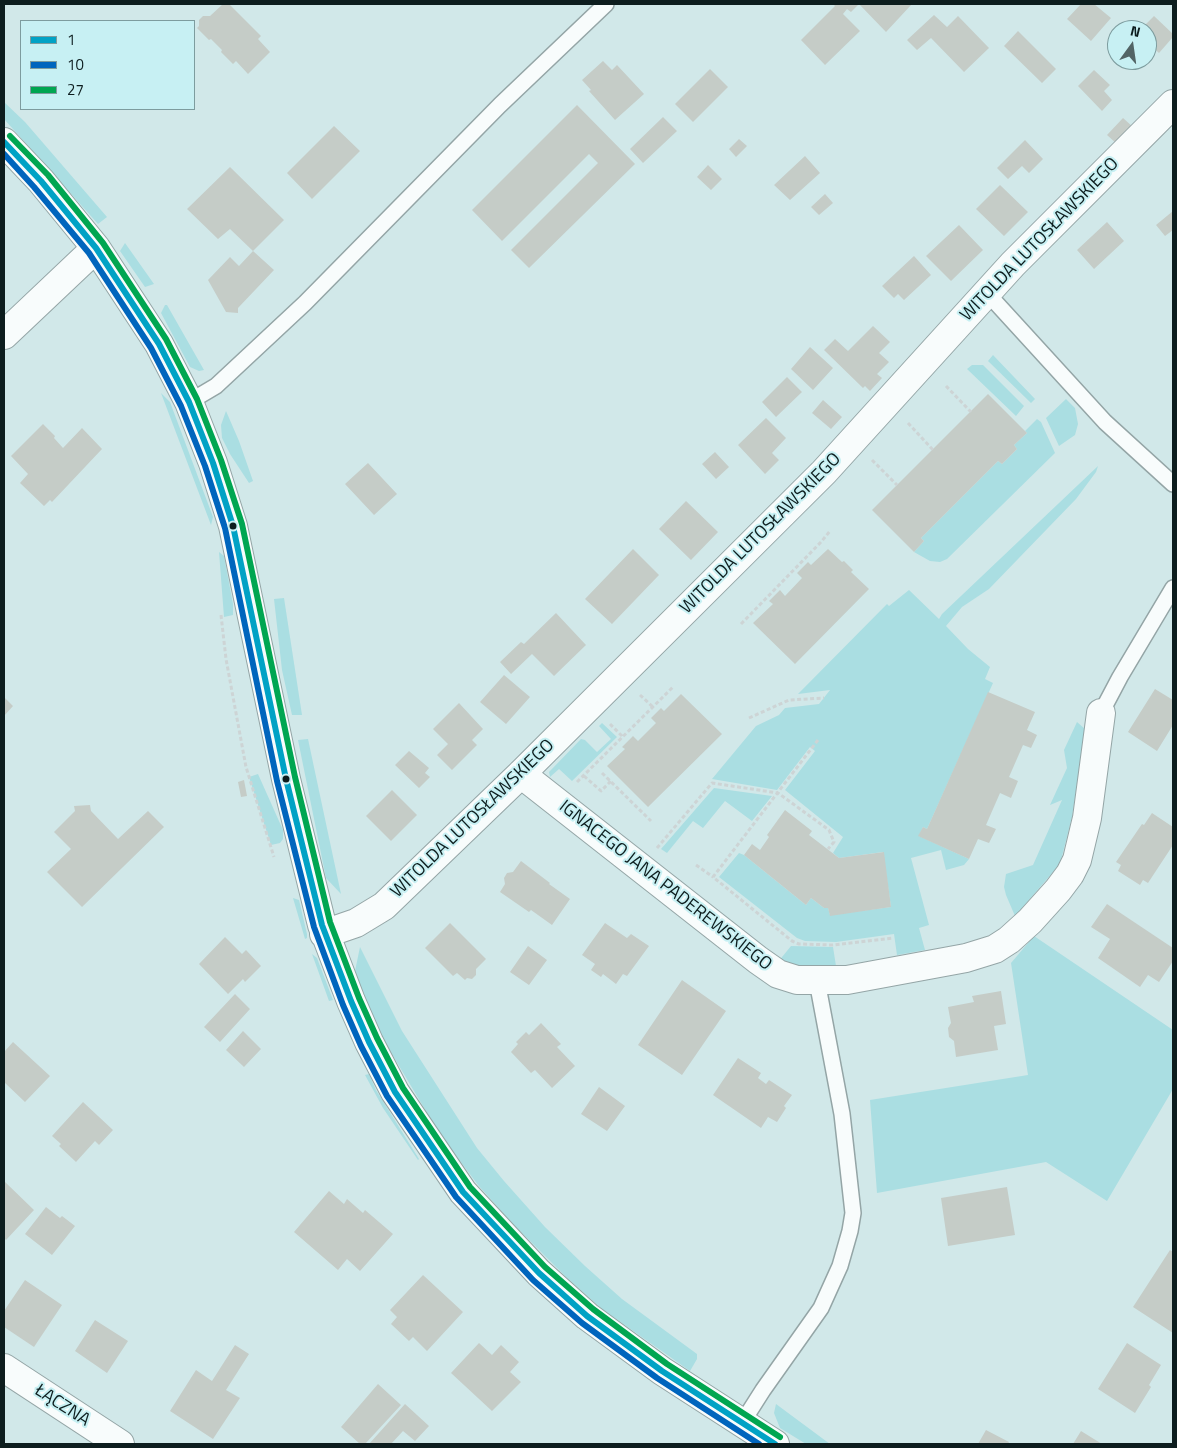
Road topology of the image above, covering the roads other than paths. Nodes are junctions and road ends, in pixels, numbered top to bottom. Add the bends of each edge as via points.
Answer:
1 (606, 4) edge
2 (1173, 104) edge
3 (4, 142) edge
4 (96, 248) junction
5 (988, 294) junction
6 (4, 335) edge
7 (189, 402) junction
8 (1173, 484) edge
9 (1173, 588) edge
10 (1102, 713) joint
11 (521, 774) junction
12 (324, 934) junction
13 (817, 981) junction
14 (4, 1368) edge
15 (742, 1423) junction
16 (120, 1444) edge
17 (775, 1444) edge

1 - 7 lane via 500,105 305,303 216,386
2 - 5 street, WITOLDA LUTOSŁAWSKIEGO via 1013,264
3 - 4 street
4 - 6 street
4 - 7 street via 159,344
5 - 8 lane via 1105,422
5 - 11 street, WITOLDA LUTOSŁAWSKIEGO via 824,472
7 - 12 street via 213,462 233,526 286,779
9 - 10 lane, IGNACEGO JANA PADEREWSKIEGO
10 - 13 street, IGNACEGO JANA PADEREWSKIEGO via 1087,818 1076,860 1058,890 1030,921 995,949 966,958 848,980
11 - 12 street, WITOLDA LUTOSŁAWSKIEGO via 384,906 356,923
11 - 13 street, IGNACEGO JANA PADEREWSKIEGO via 768,968 797,980
12 - 15 street via 365,1034 395,1092 463,1192 539,1273 587,1316 662,1371
13 - 15 lane via 842,1114 852,1213 850,1232 840,1266 821,1308
14 - 16 street, ŁĄCZNA
15 - 17 street

